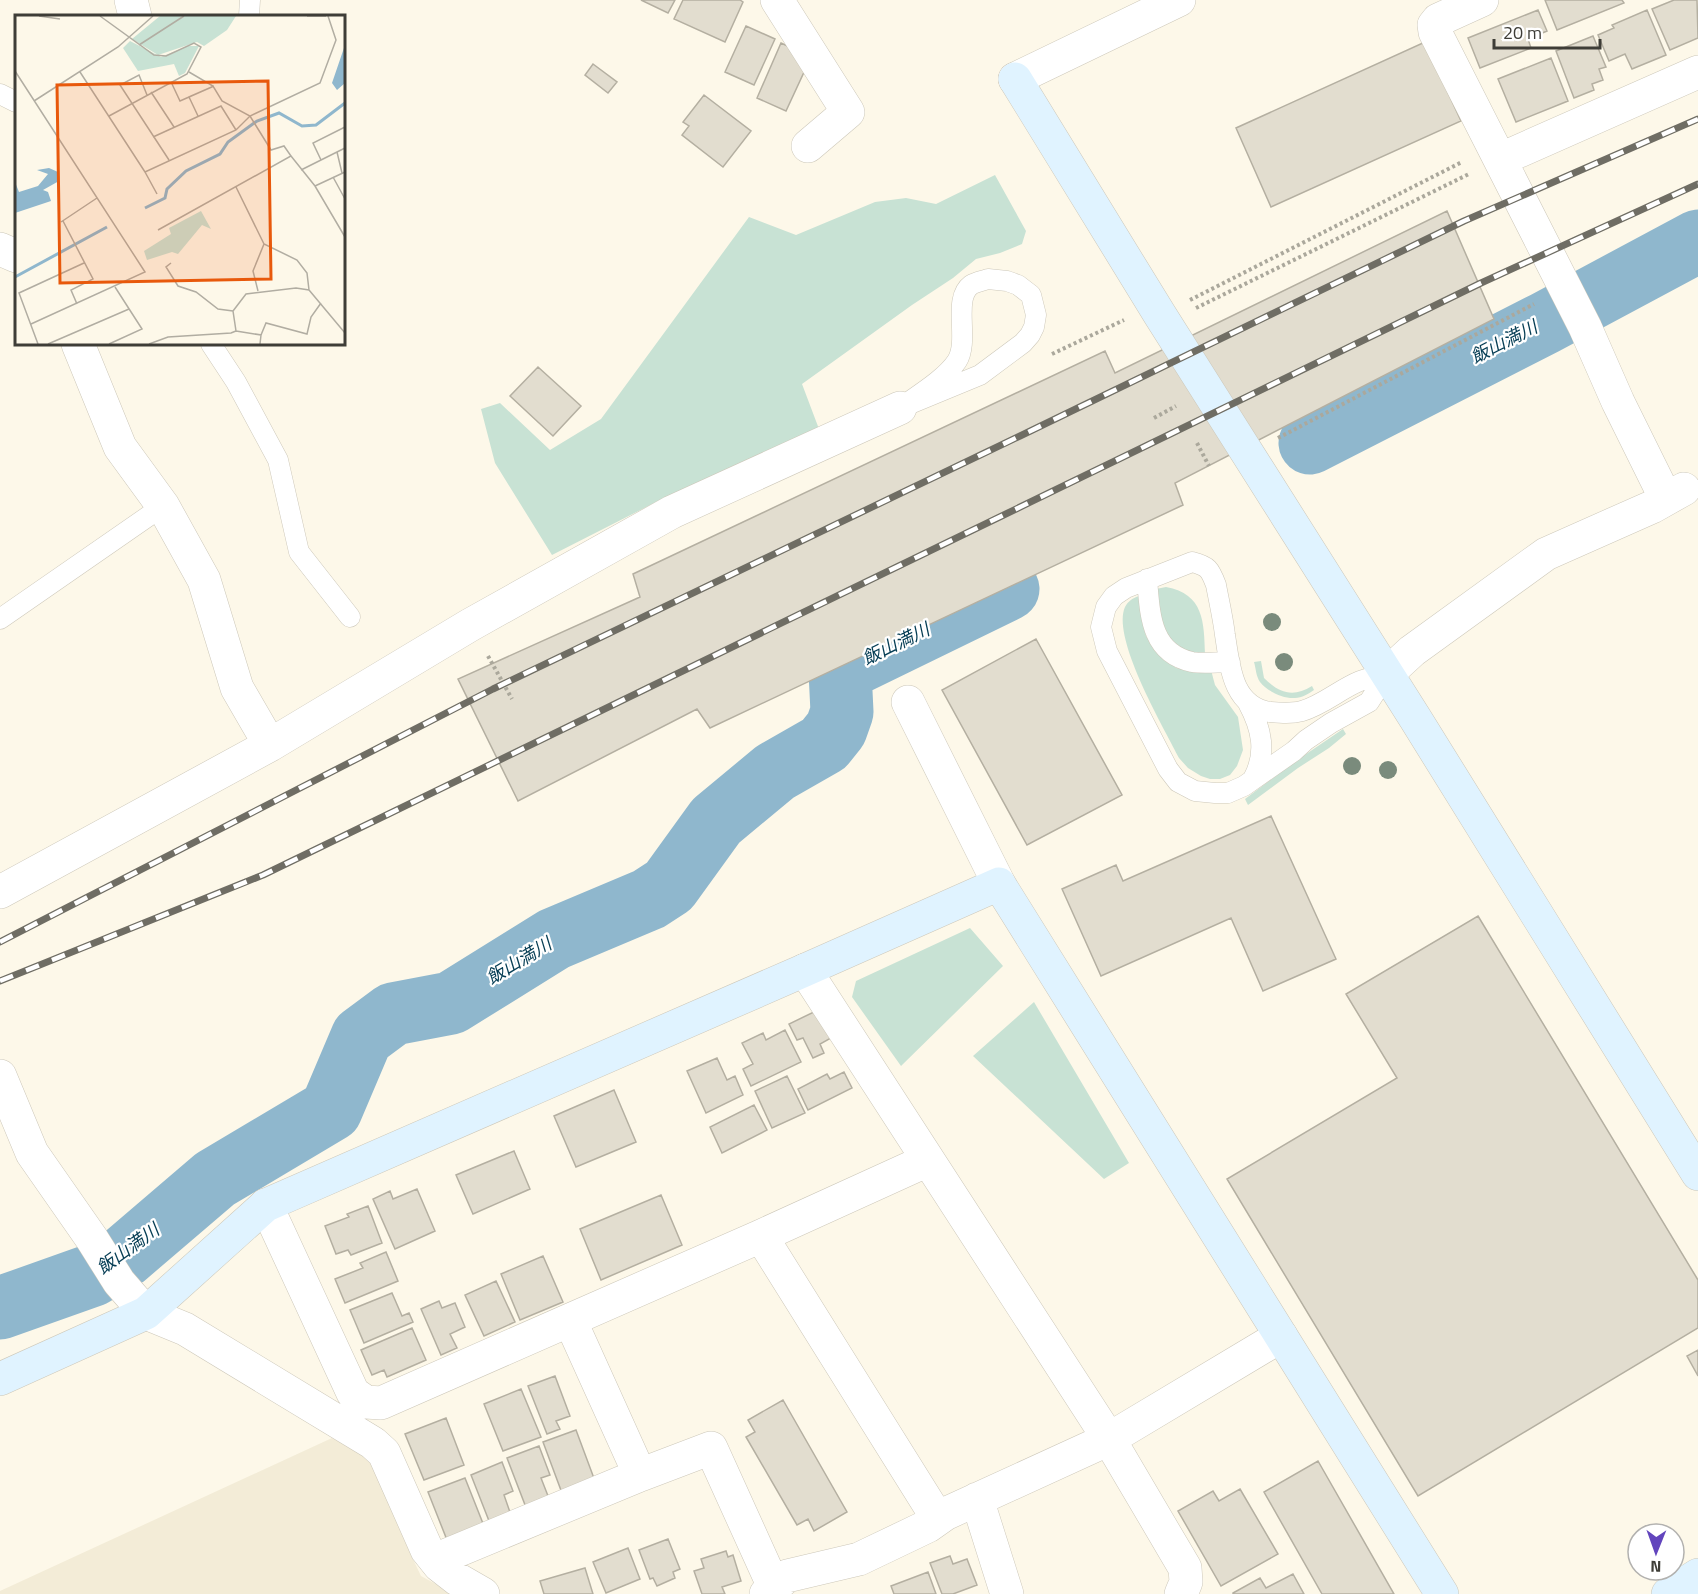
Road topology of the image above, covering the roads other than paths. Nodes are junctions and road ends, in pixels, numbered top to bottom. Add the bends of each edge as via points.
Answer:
1 (131, 0) edge
2 (250, 0) edge
3 (777, 0) edge
4 (1179, 0) edge
5 (1482, 0) edge
6 (135, 15) edge
7 (249, 15) edge
8 (1698, 72) edge
9 (0, 94) edge
10 (15, 102) edge
11 (807, 146) dead end
12 (1501, 159) junction
13 (0, 249) edge
14 (15, 256) edge
15 (78, 345) edge
16 (212, 345) edge
17 (900, 408) junction
18 (163, 506) junction
19 (1147, 579) junction
20 (350, 617) dead end
21 (0, 619) edge
22 (1230, 662) junction
23 (1387, 674) junction
24 (908, 702) dead end
25 (1248, 704) junction
26 (270, 745) junction
27 (1253, 779) junction
28 (999, 884) junction
29 (0, 892) edge
30 (805, 970) junction
31 (0, 1076) edge
32 (928, 1160) junction
33 (1698, 1174) edge
34 (266, 1205) junction
35 (761, 1236) junction
36 (146, 1312) junction
37 (570, 1320) junction
38 (1281, 1336) junction
39 (0, 1379) edge
40 (1109, 1439) junction
41 (640, 1475) junction
42 (977, 1499) junction
43 (938, 1519) junction
44 (435, 1560) junction
45 (1698, 1575) edge
46 (770, 1591) edge
47 (483, 1594) edge
48 (1007, 1594) edge
49 (1181, 1594) edge
50 (1442, 1594) edge
51 (1668, 1594) edge

1 - 6 street
2 - 7 lane
3 - 11 street via 848,112
4 - 23 street via 1015,79
5 - 12 street via 1434,25
8 - 12 street
9 - 10 lane
12 - 23 street via 1555,298 1585,327 1618,402 1675,494 1546,554 1412,651
13 - 14 street
15 - 18 street via 120,447
16 - 20 lane via 278,460 300,552
17 - 17 lane via 948,372 958,359 963,344 963,295 968,287 988,279 1007,281 1031,296 1036,315 1034,327 1023,343 980,375
17 - 26 street via 672,512 470,625
18 - 21 lane
18 - 26 street via 204,580 237,688
19 - 22 lane via 1155,634 1165,646 1193,662
19 - 22 lane via 1192,562 1206,566 1216,585
19 - 27 lane via 1114,596 1106,607 1101,627 1107,651 1168,768 1178,782 1195,791 1215,794 1244,786
22 - 25 lane via 1234,680
23 - 25 lane via 1359,681 1302,711 1273,712
23 - 27 lane via 1369,702 1330,723
23 - 33 street
24 - 28 street
25 - 27 lane via 1262,744 1260,767
26 - 29 street
28 - 30 street
28 - 38 street
30 - 32 street
30 - 34 street
31 - 36 street via 32,1153 119,1282
32 - 35 street
32 - 40 street
34 - 36 street
34 - 37 street via 353,1393 366,1402 381,1403
35 - 37 street
35 - 43 street
36 - 39 street
36 - 44 street via 185,1329 373,1443 384,1453
37 - 41 street
38 - 40 street
38 - 50 street
40 - 42 street
40 - 49 street via 1185,1568 1186,1582
41 - 44 street
41 - 46 street via 711,1448
42 - 43 street
42 - 48 street
43 - 46 street via 859,1559 787,1576
44 - 47 street
45 - 51 street

